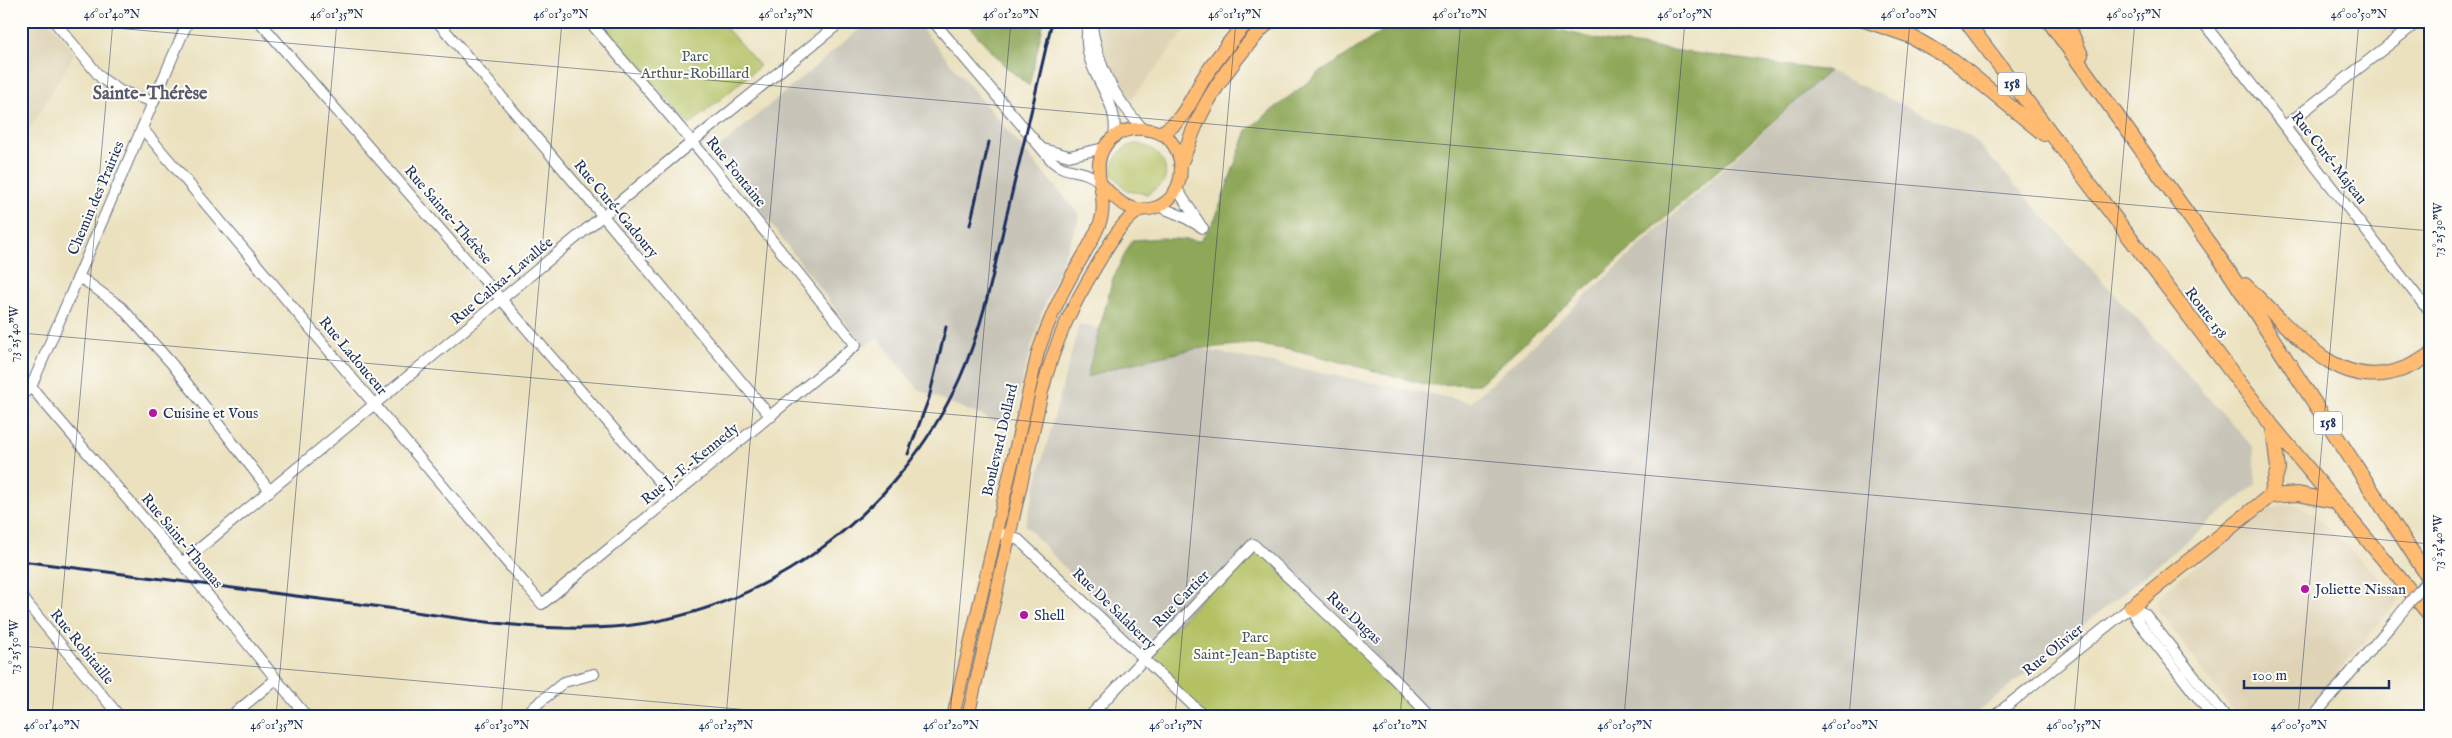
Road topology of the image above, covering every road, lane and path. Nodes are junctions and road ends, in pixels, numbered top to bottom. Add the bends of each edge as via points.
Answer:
1 (54, 21) edge
2 (188, 21) edge
3 (260, 21) edge
4 (437, 21) edge
5 (589, 21) edge
6 (842, 21) edge
7 (933, 21) edge
8 (1090, 21) edge
9 (1248, 21) edge
10 (1269, 21) edge
11 (1867, 21) edge
12 (1966, 21) edge
13 (2049, 21) edge
14 (2066, 21) edge
15 (2202, 21) edge
16 (2419, 21) edge
17 (2090, 76) junction
18 (154, 102) junction
19 (2285, 126) junction
20 (142, 128) junction
21 (1143, 129) junction
22 (1161, 133) junction
23 (1114, 137) junction
24 (693, 142) junction
25 (2058, 145) junction
26 (1104, 148) junction
27 (1042, 149) junction
28 (1181, 162) junction
29 (1098, 181) junction
30 (1177, 189) junction
31 (1158, 206) junction
32 (1141, 209) junction
33 (603, 216) junction
34 (2225, 266) junction
35 (77, 279) junction
36 (502, 300) junction
37 (2431, 314) edge
38 (856, 346) joint
39 (2431, 354) edge
40 (31, 387) junction
41 (21, 396) edge
42 (375, 405) junction
43 (771, 417) junction
44 (2272, 427) junction
45 (270, 491) junction
46 (2270, 496) junction
47 (673, 497) junction
48 (2333, 501) junction
49 (996, 532) junction
50 (1009, 536) junction
51 (1253, 544) joint
52 (182, 563) junction
53 (2431, 576) edge
54 (2431, 581) edge
55 (21, 596) edge
56 (542, 604) joint
57 (2131, 607) junction
58 (2431, 616) edge
59 (1145, 659) junction
60 (594, 674) dead end
61 (275, 680) junction
62 (120, 717) edge
63 (230, 717) edge
64 (307, 717) edge
65 (522, 717) edge
66 (953, 717) edge
67 (968, 717) edge
68 (1089, 717) edge
69 (1205, 717) edge
70 (1431, 717) edge
71 (1993, 717) edge
72 (2214, 717) edge
73 (2226, 717) edge
74 (2314, 717) edge

1 - 18 street via 101,78 120,92
2 - 18 street, Chemin des Prairies
3 - 36 street, Rue Sainte-Thérèse
4 - 33 street, Rue Curé-Gadoury
5 - 24 street, Rue Fontaine
6 - 24 street, Rue Calixa-Lavallée
7 - 27 street
8 - 21 street via 1103,73 1125,109
8 - 23 street via 1086,39 1088,53 1113,109
9 - 22 highway via 1214,64 1182,117
10 - 28 highway via 1242,50 1211,95
11 - 25 highway via 1910,36 1953,60
12 - 25 highway, Route 158 / 158
13 - 17 highway, 158
14 - 17 highway
15 - 19 street, Rue Curé-Majeau
16 - 19 street
17 - 34 highway, 158
18 - 20 street, Chemin des Prairies
19 - 37 street, Rue Curé-Majeau
20 - 35 street, Chemin des Prairies
20 - 42 street, Rue Ladouceur
21 - 22 main road
21 - 23 main road via 1130,129
22 - 28 main road via 1171,140
23 - 26 main road
24 - 33 street, Rue Calixa-Lavallée
24 - 38 street, Rue Fontaine
25 - 44 highway, Route 158 / 158
26 - 27 street via 1069,156
26 - 29 main road via 1098,164
27 - 29 street via 1057,165 1086,172
28 - 30 main road via 1182,173
29 - 32 main road via 1122,203
29 - 49 main road, Boulevard Dollard via 1103,207 1100,223 1064,289 1040,346
30 - 31 main road
30 - 31 street via 1203,228
31 - 32 main road
32 - 50 main road, Boulevard Dollard via 1118,228 1062,326 1045,380
33 - 36 street, Rue Calixa-Lavallée
33 - 43 street, Rue Curé-Gadoury
34 - 39 highway via 2306,344 2344,369 2366,376 2391,374
34 - 54 highway, 158
35 - 40 street, Chemin des Prairies
35 - 45 street via 84,280 121,307 172,364
36 - 42 street, Rue Calixa-Lavallée
36 - 47 street, Rue Sainte-Thérèse
38 - 43 street, Rue J.-F.-Kennedy
40 - 41 street
40 - 52 street, Rue Saint-Thomas
42 - 45 street, Rue Calixa-Lavallée
42 - 56 street, Rue Ladouceur
43 - 47 street, Rue J.-F.-Kennedy
44 - 46 highway via 2278,469
44 - 48 highway, Route 158 / 158
45 - 52 street, Rue Calixa-Lavallée
46 - 48 highway via 2304,494
46 - 57 highway
47 - 56 street, Rue J.-F.-Kennedy
48 - 58 highway, Route 158 / 158
49 - 50 street, Rue De Salaberry
49 - 66 main road, Boulevard Dollard
50 - 59 street, Rue De Salaberry via 1019,540
50 - 67 main road, Boulevard Dollard
51 - 59 street, Rue Cartier
51 - 70 street, Rue Dugas
52 - 61 street, Rue Saint-Thomas
53 - 74 street, bridge
55 - 62 street, Rue Robitaille
57 - 71 street, Rue Olivier
57 - 72 street via 2138,621
57 - 73 street via 2145,614
59 - 68 street, Rue Cartier
59 - 69 street, Rue De Salaberry
60 - 65 street via 564,682
61 - 63 street
61 - 64 street, Rue Saint-Thomas

